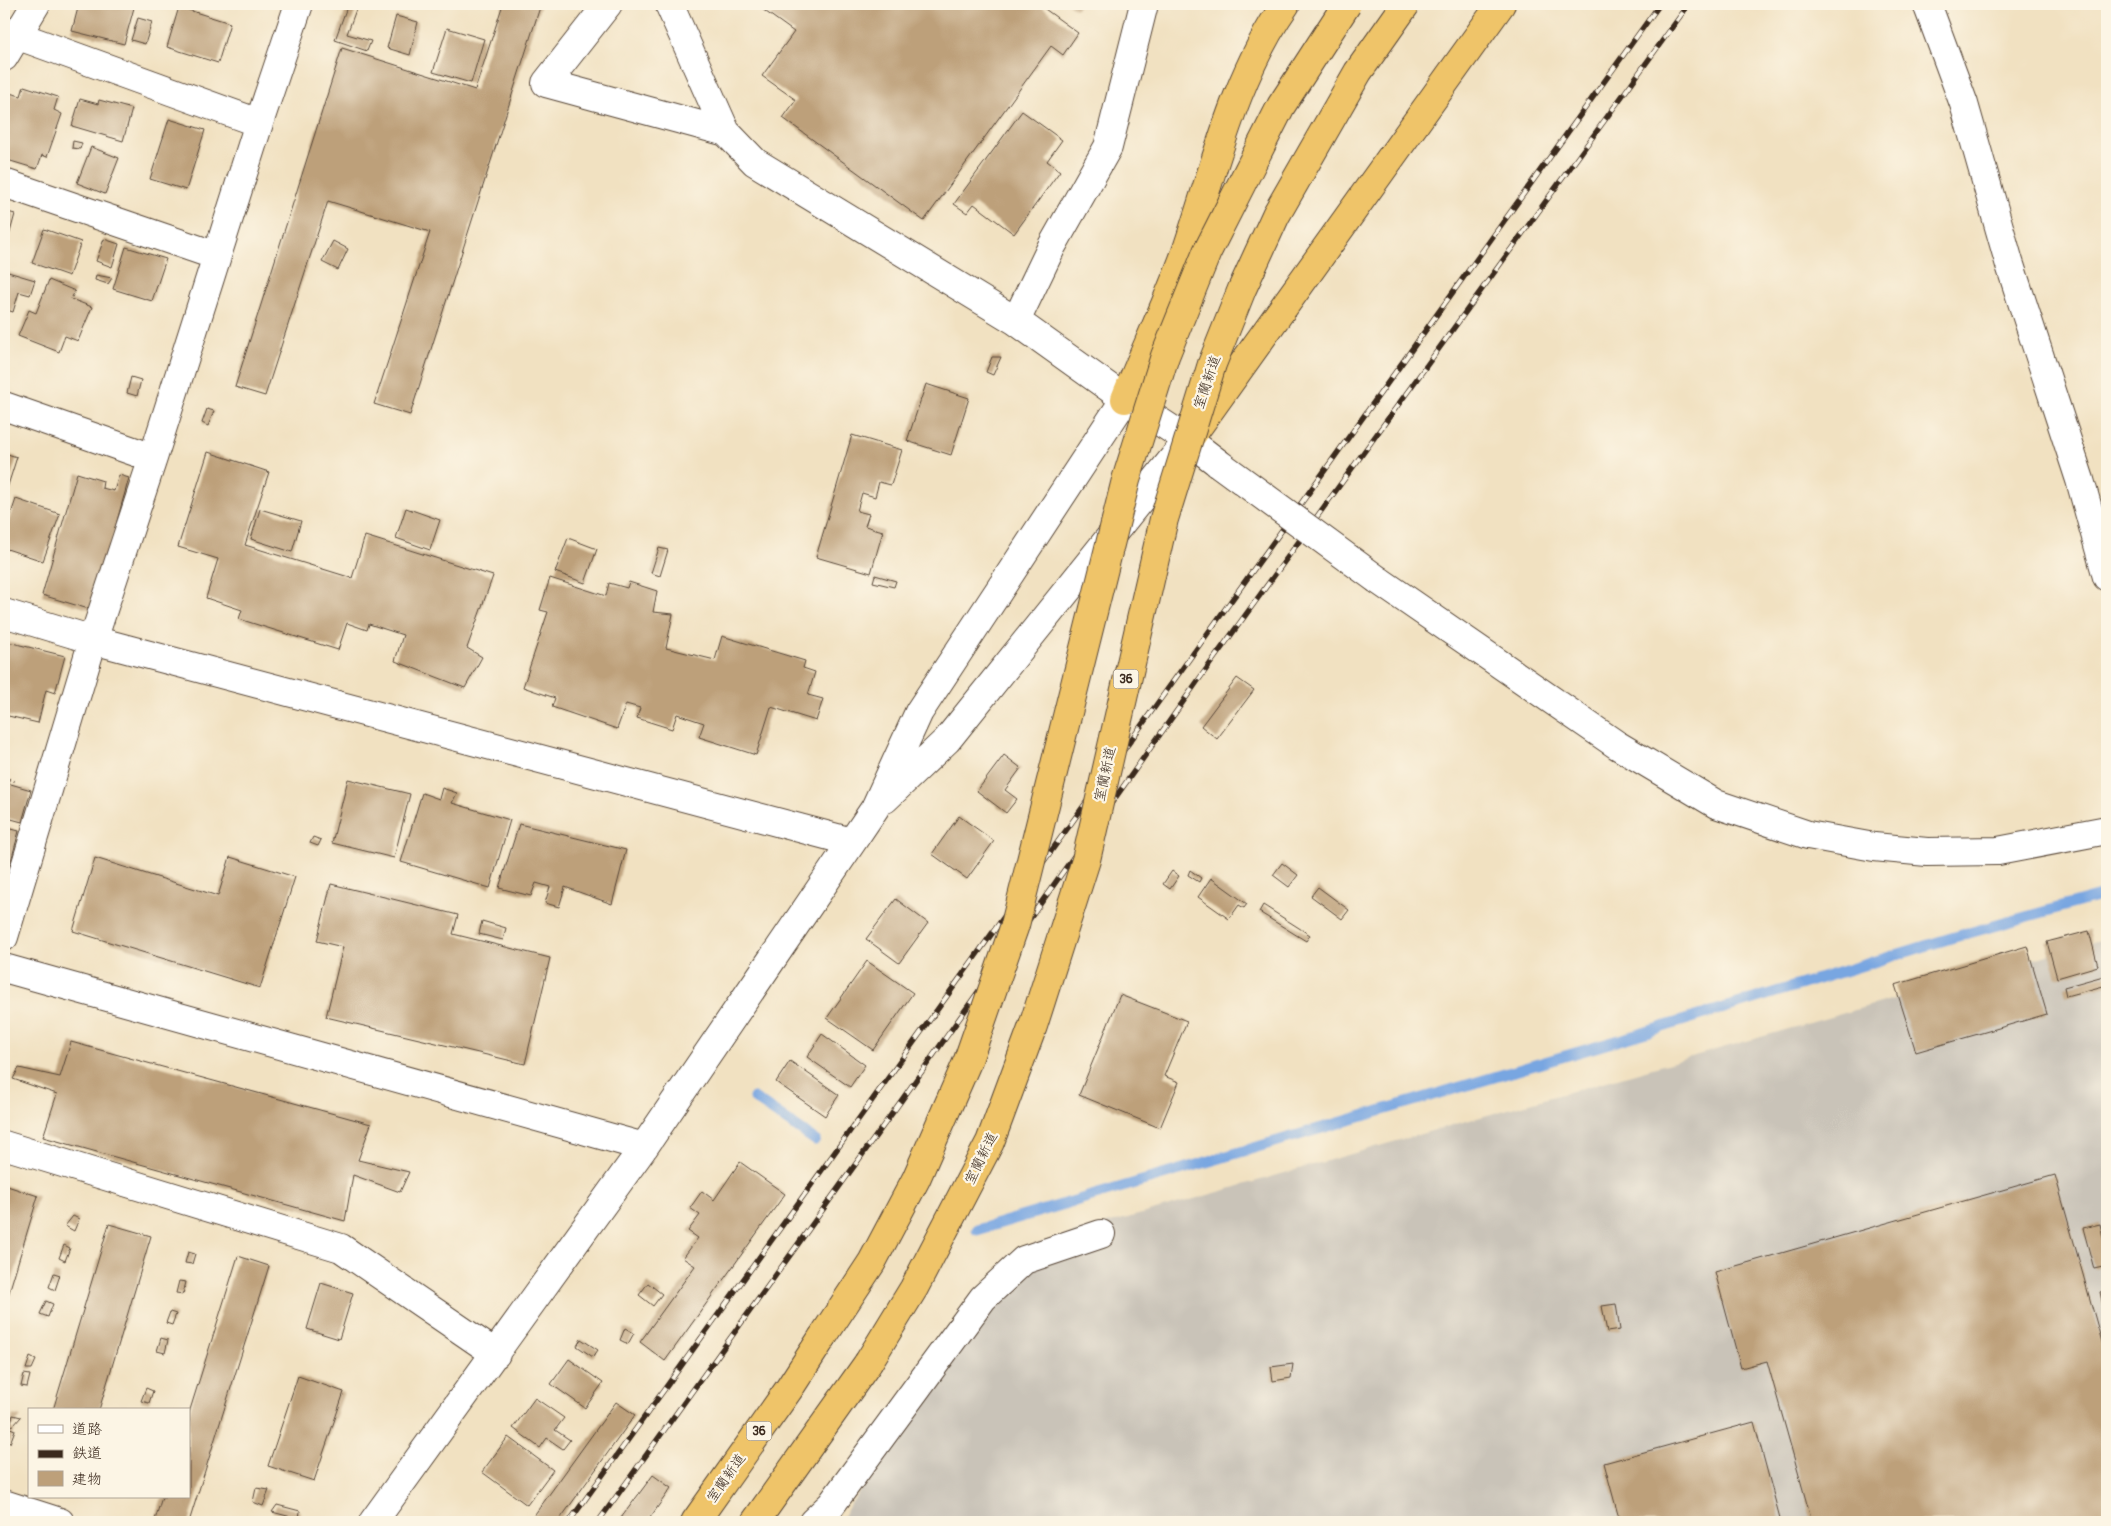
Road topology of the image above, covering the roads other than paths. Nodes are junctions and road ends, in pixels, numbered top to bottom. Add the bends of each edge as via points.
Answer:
1 (36, 4) edge
2 (299, 4) edge
3 (608, 4) edge
4 (669, 4) edge
5 (1144, 4) edge
6 (1286, 4) edge
7 (1347, 4) edge
8 (1406, 4) edge
9 (1501, 4) edge
10 (1927, 4) edge
11 (10, 46) edge
12 (259, 123) junction
13 (726, 132) junction
14 (4, 183) edge
15 (217, 256) junction
16 (1016, 320) junction
17 (1125, 399) junction
18 (4, 406) edge
19 (1188, 440) junction
20 (153, 458) junction
21 (2107, 577) edge
22 (4, 613) edge
23 (93, 640) junction
24 (874, 808) junction
25 (2107, 830) edge
26 (852, 842) junction
27 (4, 937) edge
28 (4, 968) edge
29 (4, 1145) edge
30 (644, 1147) junction
31 (1101, 1234) dead end
32 (496, 1354) junction
33 (4, 1504) edge
34 (60, 1522) edge
35 (373, 1522) edge
36 (695, 1522) edge
37 (755, 1522) edge
38 (813, 1522) edge

1 - 11 street
2 - 12 street
3 - 13 street via 546,83
4 - 13 street
5 - 16 street via 1108,147 1052,246
6 - 17 highway via 1273,23 1233,104 1185,253
7 - 36 highway, 室蘭新道 / 36, bridge via 1281,106 1206,252 1165,356 1126,480 1015,925 968,1060 916,1180 872,1262
8 - 37 highway, 室蘭新道 / 36, bridge via 1358,72 1276,215 1212,364 1164,519 1086,860 1033,1026 990,1142 914,1288 868,1363
9 - 19 highway
10 - 21 street via 1964,104 2009,262 2080,480
11 - 12 street
12 - 15 street
13 - 16 street via 755,162
14 - 15 street
15 - 20 street
16 - 17 street
17 - 19 street
17 - 24 street via 919,712
18 - 20 street
19 - 24 street via 947,740
19 - 25 street, bridge via 1378,580 1617,745 1716,804 1808,835 1874,847 1927,852 1998,851
20 - 23 street
22 - 23 street
23 - 26 street
23 - 27 street
24 - 26 street
26 - 30 street
28 - 30 street
29 - 32 street via 341,1248
30 - 32 street
31 - 38 street via 1024,1260 983,1298 831,1505
32 - 35 street
33 - 34 street

